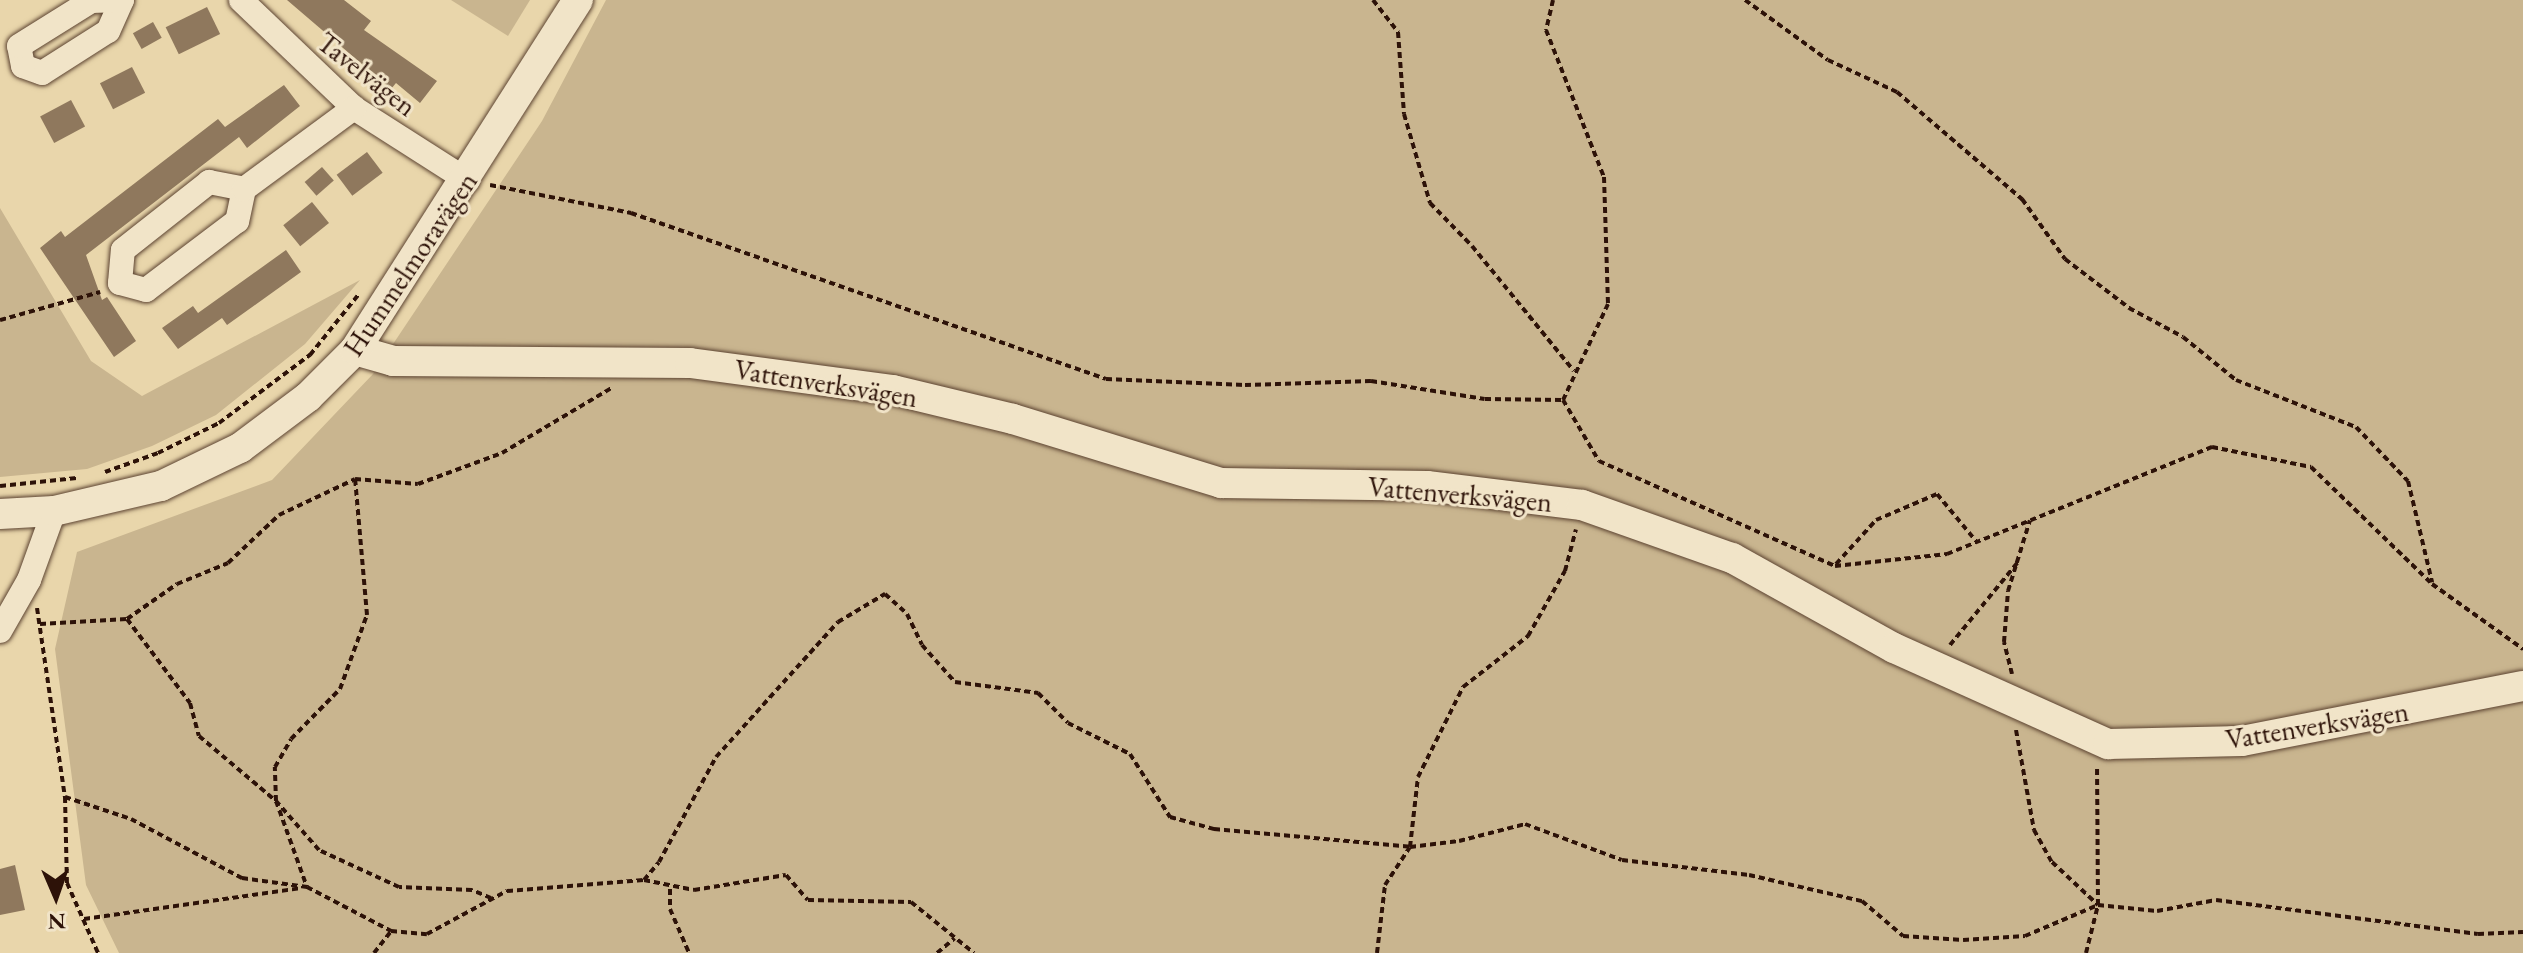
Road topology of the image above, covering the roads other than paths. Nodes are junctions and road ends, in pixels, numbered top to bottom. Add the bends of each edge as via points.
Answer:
1 (241, 0) edge
2 (578, 0) edge
3 (354, 108) junction
4 (468, 181) junction
5 (244, 189) junction
6 (355, 350) junction
7 (54, 511) junction
8 (0, 514) edge
9 (0, 631) edge
10 (2523, 686) edge

1 - 3 street, Tavelvägen
2 - 4 street, Hummelmoravägen
3 - 4 street, Tavelvägen
3 - 5 street
4 - 6 street, Hummelmoravägen
5 - 5 street via 209,182 123,250 120,283 146,290 203,247 237,221
6 - 7 street, Hummelmoravägen via 308,397 240,448 161,486
6 - 10 street, Vattenverksvägen via 393,361 690,363 893,390 1013,419 1221,483 1427,486 1582,505 1732,558 1933,667 2108,744 2242,741
7 - 8 street, Hummelmoravägen
7 - 9 street via 29,580

